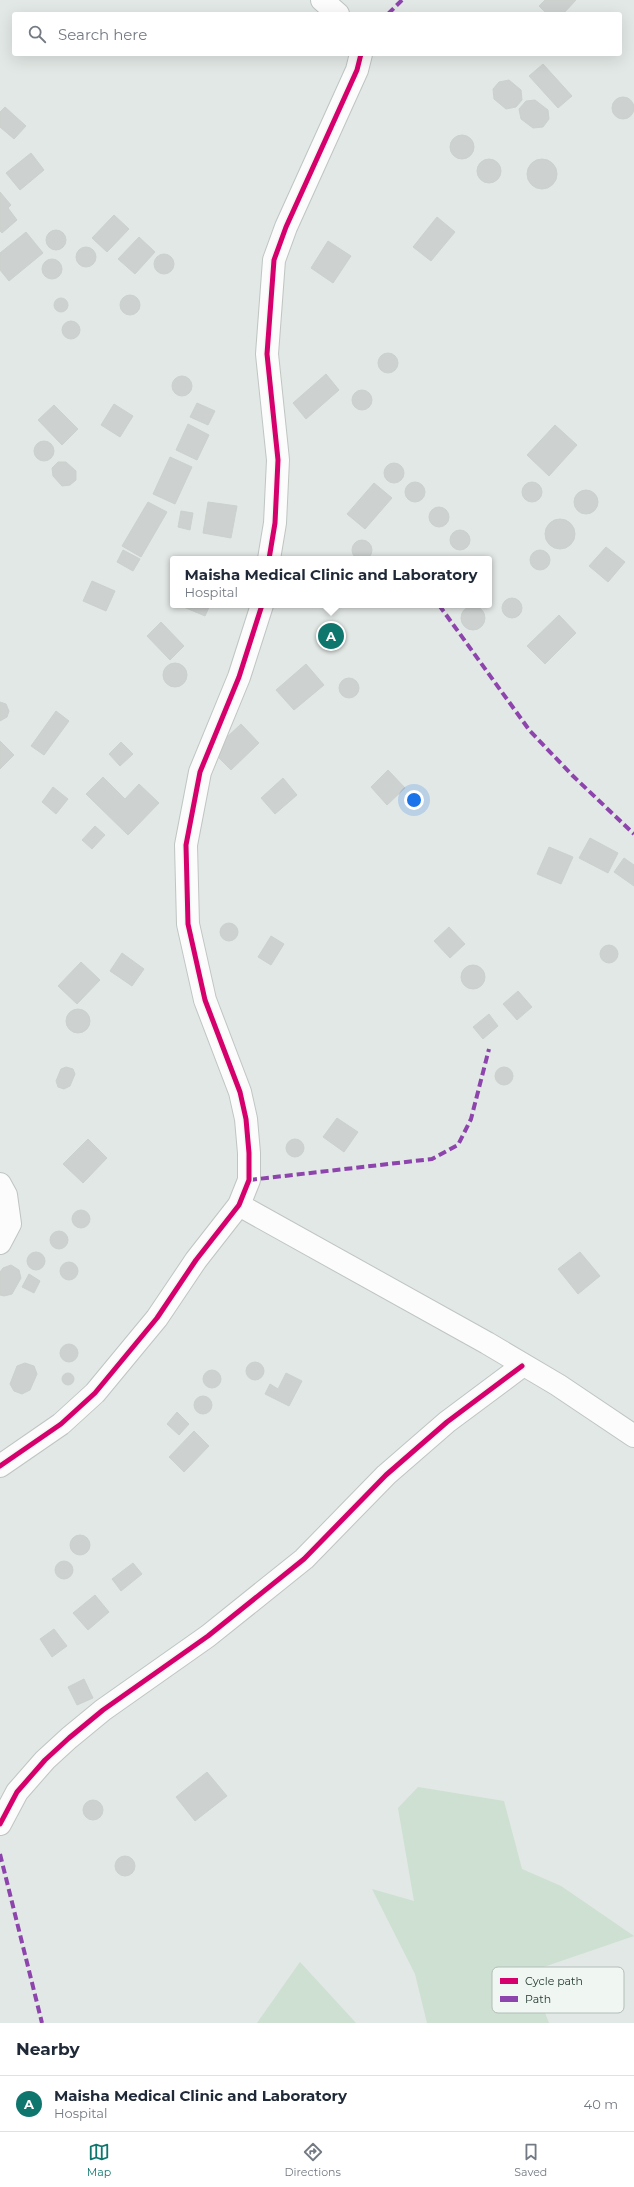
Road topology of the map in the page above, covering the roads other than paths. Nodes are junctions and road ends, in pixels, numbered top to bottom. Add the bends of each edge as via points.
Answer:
1 (322, 0) edge
2 (336, 12) edge
3 (360, 56) edge
4 (270, 556) edge
5 (261, 608) edge
6 (0, 1184) edge
7 (238, 1205) junction
8 (0, 1243) edge
9 (522, 1366) junction
10 (634, 1436) edge
11 (2, 1459) edge
12 (0, 1824) edge

1 - 2 street
3 - 4 street via 357,70 286,227 274,260 267,354 278,460 275,523
5 - 7 street via 239,678 200,772 186,845 188,924 206,1000 229,1060 246,1119 249,1180
6 - 8 street via 6,1195 10,1224
7 - 9 street via 458,1326
7 - 11 street via 196,1260 157,1318 95,1393 61,1424
9 - 10 street via 558,1385
9 - 12 street via 447,1422 386,1475 304,1559 208,1636 103,1710 69,1738 45,1760 17,1792

